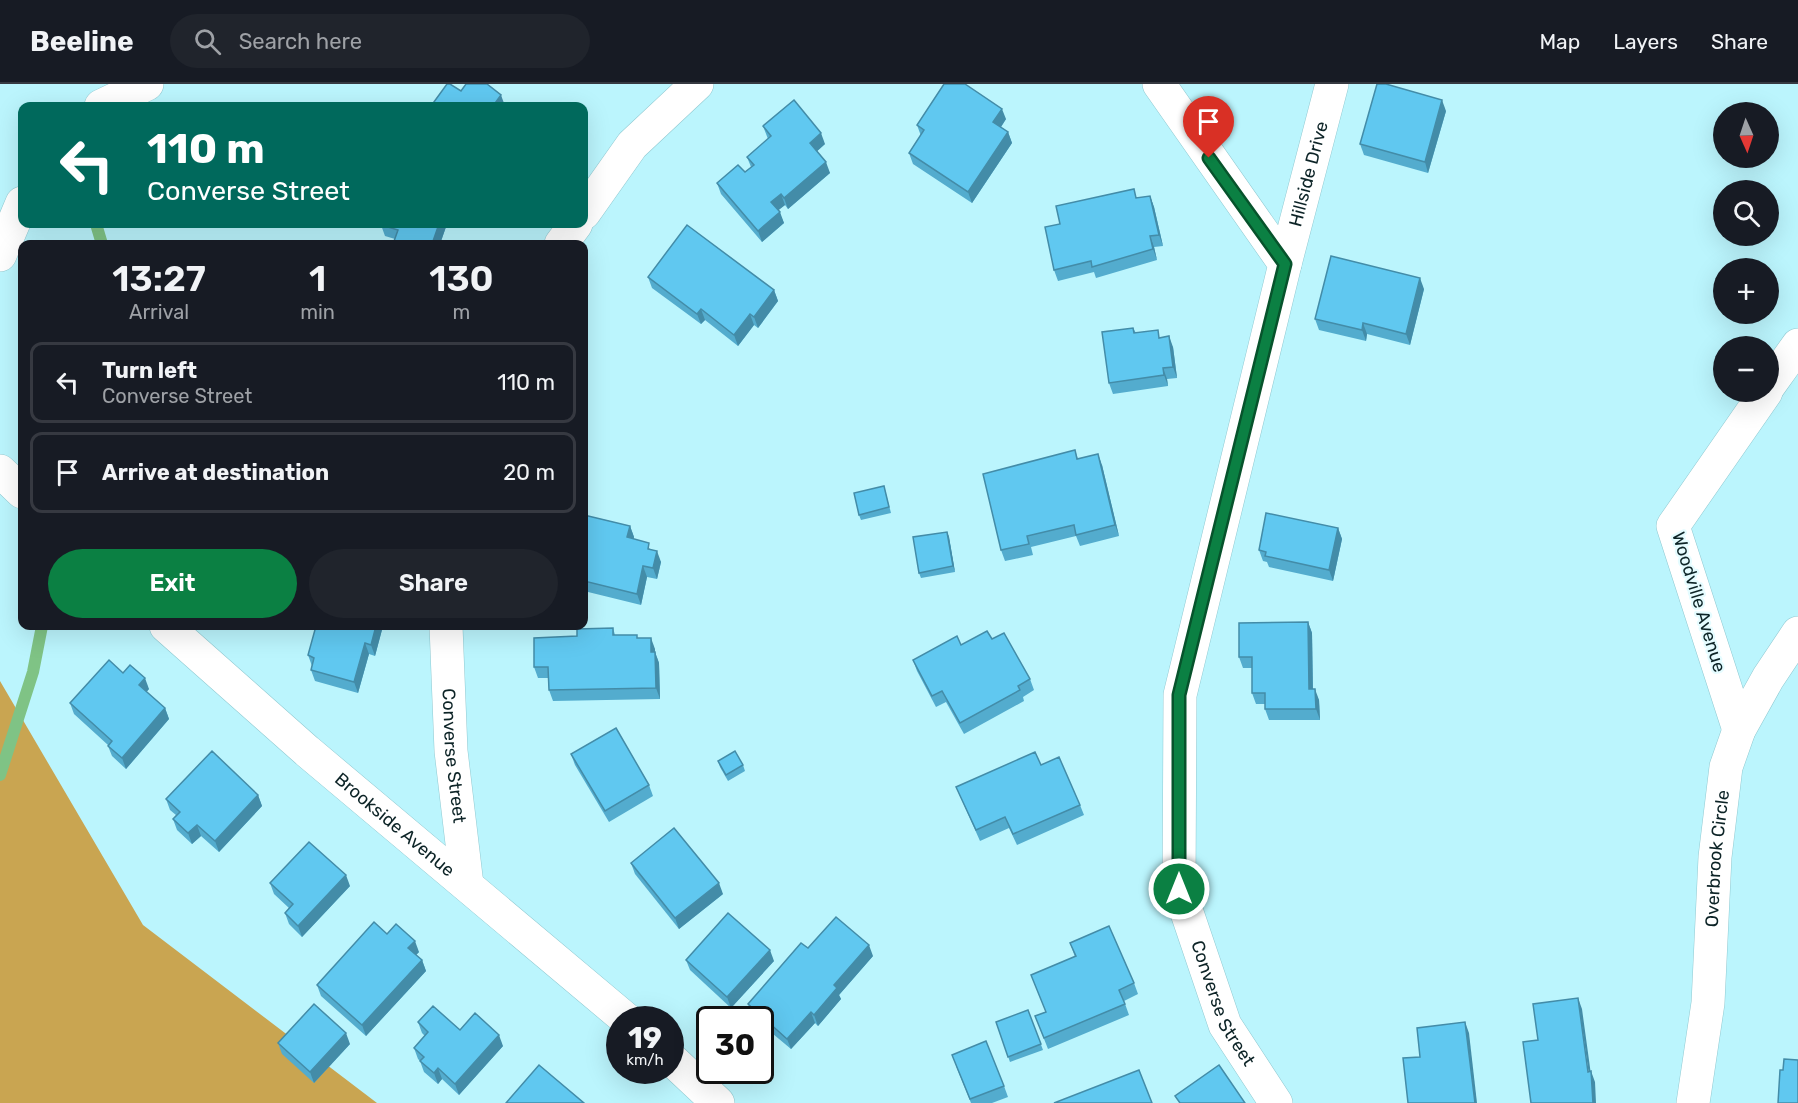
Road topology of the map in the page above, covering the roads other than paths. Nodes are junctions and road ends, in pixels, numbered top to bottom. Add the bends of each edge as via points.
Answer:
1 (147, 84) edge
2 (697, 84) edge
3 (1159, 84) edge
4 (1332, 84) edge
5 (109, 102) edge
6 (588, 207) edge
7 (18, 212) edge
8 (0, 255) edge
9 (1285, 264) junction
10 (1798, 345) edge
11 (1779, 372) edge
12 (1759, 402) edge
13 (0, 471) edge
14 (18, 488) edge
15 (171, 630) edge
16 (446, 630) edge
17 (1798, 633) edge
18 (1739, 730) junction
19 (467, 885) junction
20 (610, 1006) edge
21 (684, 1071) edge
22 (718, 1103) edge
23 (1276, 1103) edge
24 (1693, 1103) edge

1 - 5 street
2 - 6 street via 632,145
3 - 9 street
4 - 9 street, Hillside Drive
7 - 8 street
9 - 23 street, Converse Street via 1179,695 1179,889 1225,1025
10 - 11 street
12 - 18 street, Woodville Avenue via 1673,526
13 - 14 street
15 - 19 street, Brookside Avenue
16 - 19 street, Converse Street via 451,750
17 - 18 street, Overbrook Circle
18 - 24 street, Overbrook Circle via 1726,767 1716,846 1708,1003
19 - 20 street, Brookside Avenue
21 - 22 street

